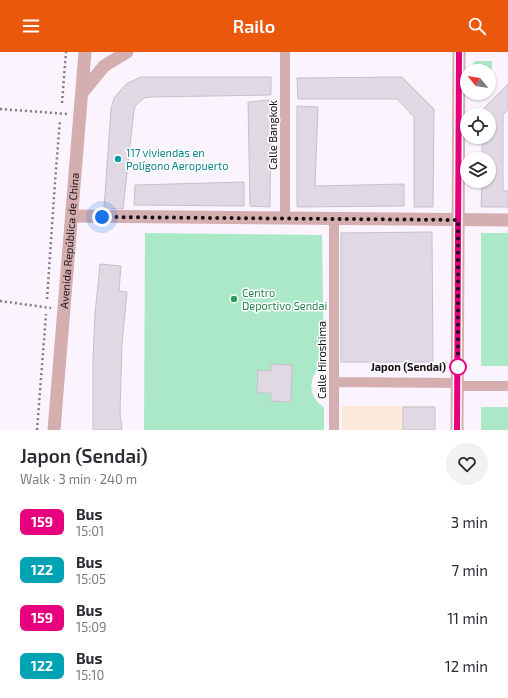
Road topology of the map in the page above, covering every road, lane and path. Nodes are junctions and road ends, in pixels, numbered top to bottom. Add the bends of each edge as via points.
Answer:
1 (66, 52) edge
2 (85, 52) edge
3 (127, 52) edge
4 (284, 52) edge
5 (459, 52) edge
6 (82, 93) junction
7 (62, 103) dead end
8 (0, 109) edge
9 (80, 115) junction
10 (60, 120) dead end
11 (72, 216) junction
12 (285, 218) junction
13 (334, 219) junction
14 (458, 220) junction
15 (508, 220) edge
16 (47, 299) dead end
17 (0, 301) edge
18 (64, 309) junction
19 (46, 314) dead end
20 (334, 382) junction
21 (458, 384) junction
22 (508, 386) edge
23 (37, 430) edge
24 (54, 430) edge
25 (334, 430) edge
26 (457, 430) edge

1 - 7 path
2 - 6 street, Avenida República de China
3 - 6 street via 104,66
4 - 12 street, Calle Bangkok
5 - 14 street
6 - 9 street, Avenida República de China
8 - 9 path
9 - 11 street, Avenida República de China
10 - 16 path
11 - 12 street
11 - 18 street, Avenida República de China
12 - 13 street
13 - 14 street
13 - 20 street, Calle Hiroshima
14 - 15 street
14 - 21 street
17 - 18 path
18 - 24 street, Avenida República de China
19 - 23 path
20 - 21 street
20 - 25 street, Calle Hiroshima
21 - 22 street
21 - 26 street

